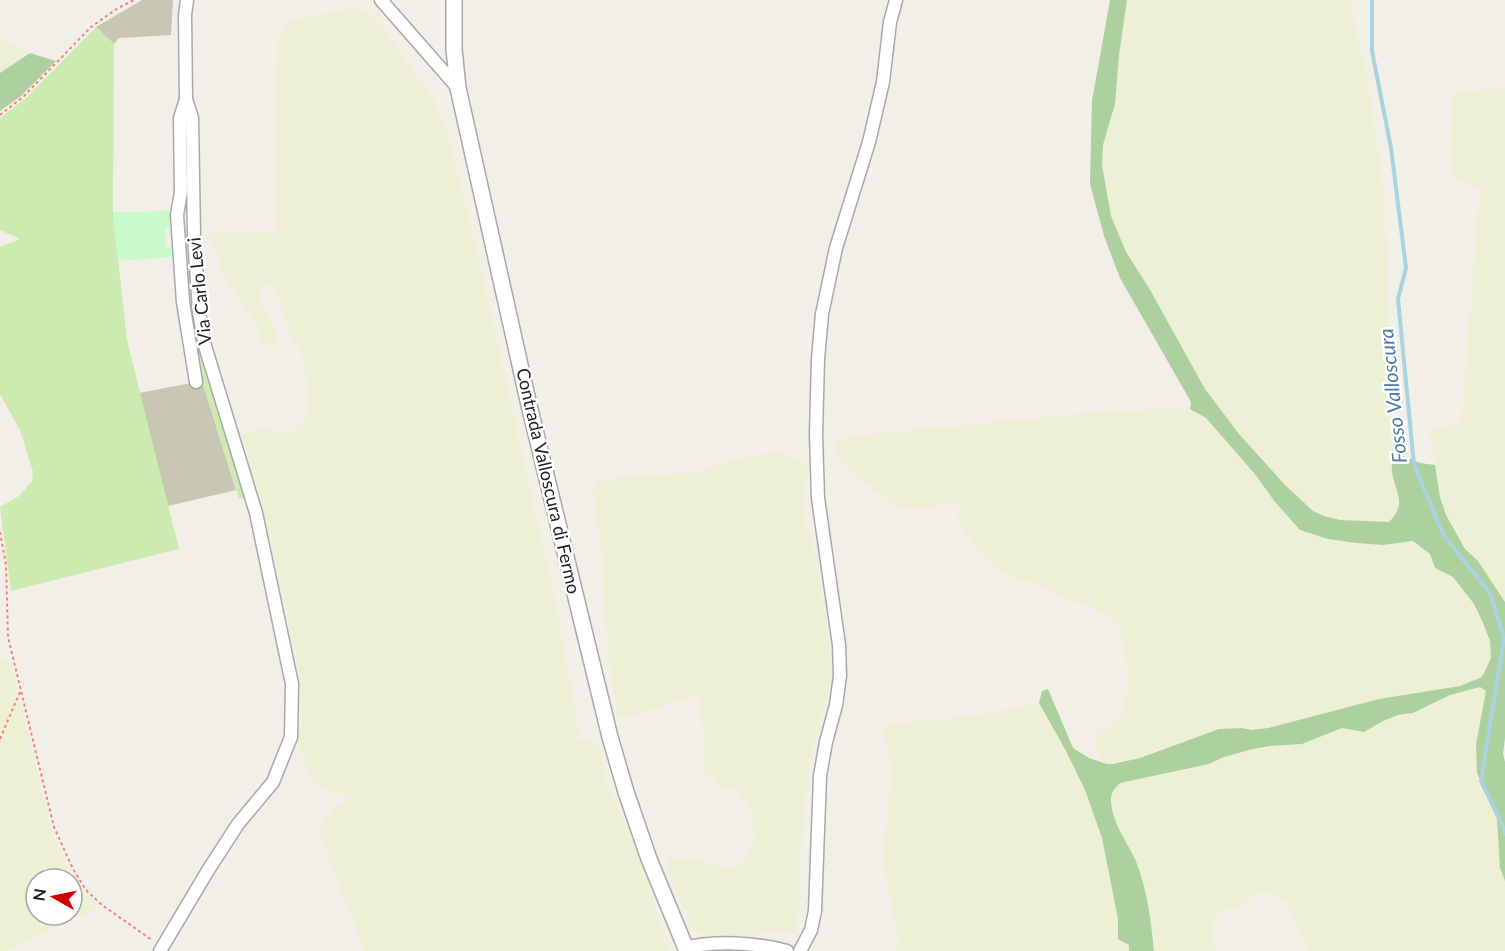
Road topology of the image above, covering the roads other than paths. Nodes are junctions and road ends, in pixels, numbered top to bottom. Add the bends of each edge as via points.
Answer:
1 (187, 0) edge
2 (381, 0) edge
3 (454, 0) edge
4 (896, 0) edge
5 (459, 88) junction
6 (186, 99) junction
7 (196, 382) dead end
8 (161, 949) edge
9 (686, 950) edge
10 (787, 951) edge
11 (800, 951) edge

1 - 6 street, Via Carlo Levi
2 - 5 street
3 - 5 street, Contrada Valloscura di Fermo
4 - 11 street via 869,142 836,248 822,314 816,468 840,676 820,776 815,911 812,930
5 - 9 street, Contrada Valloscura di Fermo via 529,405 610,737 649,859
6 - 7 street, Via Carlo Levi via 180,118 181,192 177,215 183,302
6 - 8 street, Via Carlo Levi via 192,118 194,236 205,346 256,513 292,684 291,737 273,782 238,824
9 - 10 street via 704,943 724,943

